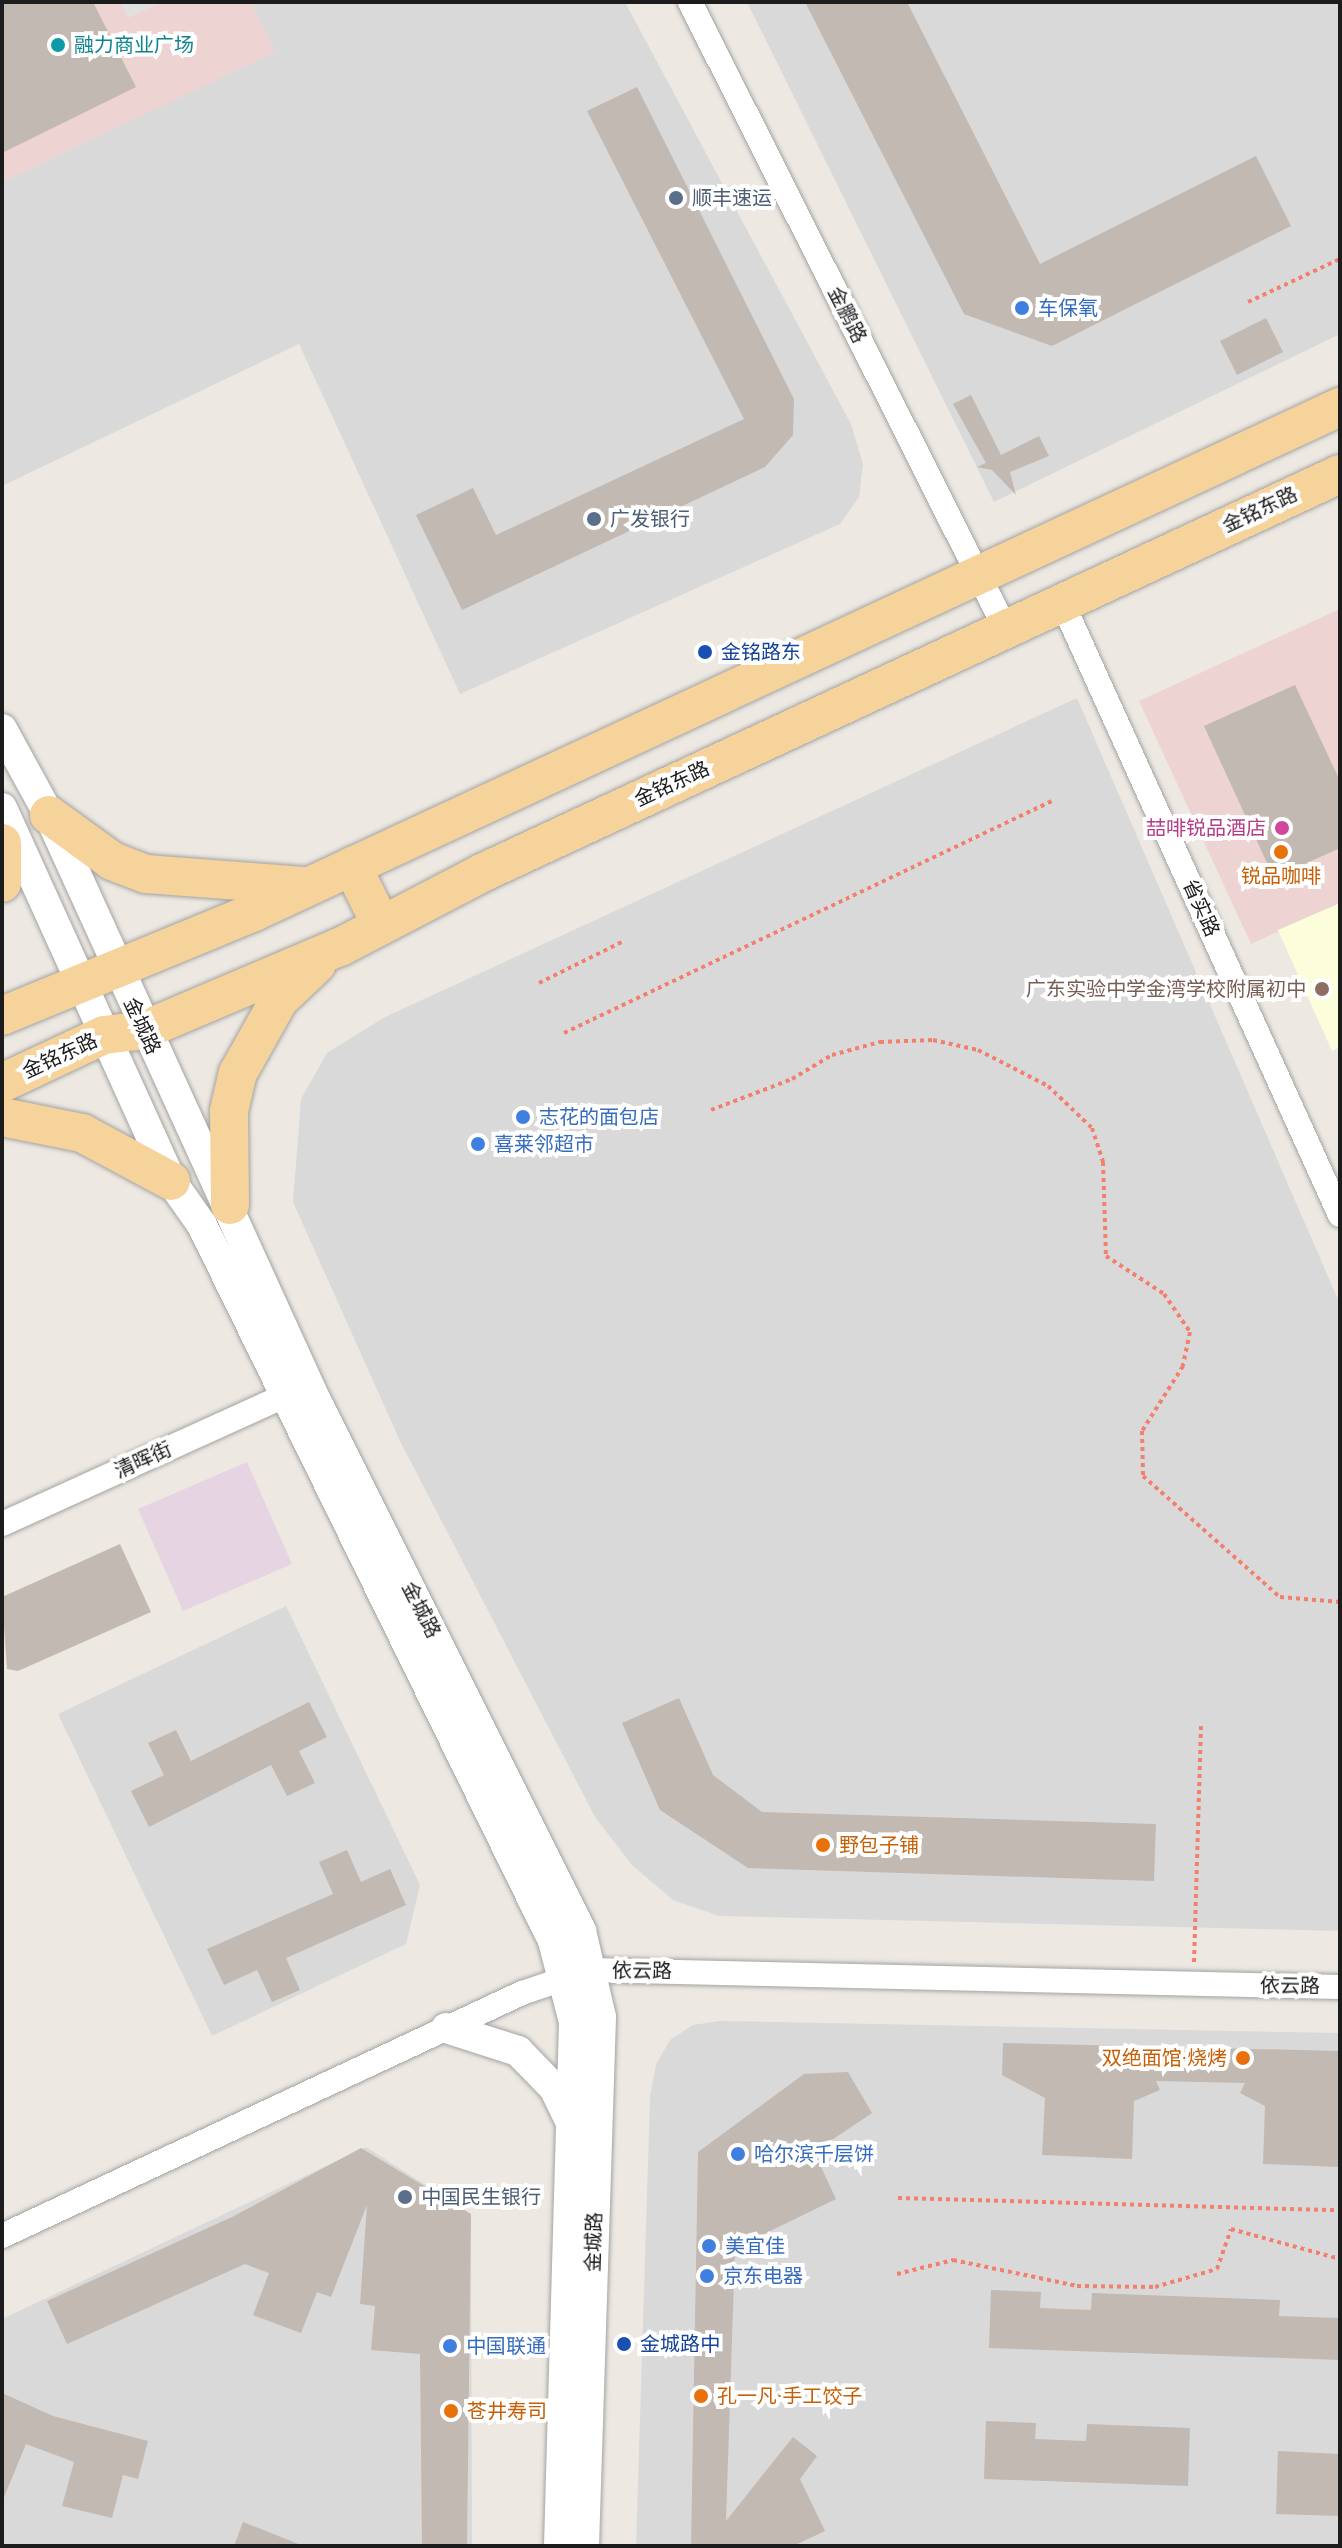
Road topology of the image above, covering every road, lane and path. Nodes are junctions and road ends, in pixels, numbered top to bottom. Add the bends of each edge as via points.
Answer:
1 (690, 2) edge
2 (1340, 259) edge
3 (1248, 302) dead end
4 (1340, 407) edge
5 (1340, 474) edge
6 (1099, 518) junction
7 (1125, 573) junction
8 (978, 574) junction
9 (1062, 602) junction
10 (1005, 628) junction
11 (848, 633) junction
12 (875, 689) junction
13 (2, 729) edge
14 (1054, 800) dead end
15 (2, 808) edge
16 (49, 815) junction
17 (2, 843) edge
18 (352, 866) junction
19 (2, 883) edge
20 (310, 886) junction
21 (381, 925) junction
22 (622, 942) dead end
23 (340, 947) junction
24 (101, 976) junction
25 (539, 983) dead end
26 (2, 1016) edge
27 (144, 1030) junction
28 (564, 1033) dead end
29 (104, 1035) junction
30 (2, 1083) edge
31 (711, 1110) dead end
32 (2, 1117) edge
33 (171, 1181) junction
34 (230, 1205) junction
35 (1340, 1215) edge
36 (284, 1396) junction
37 (2, 1524) edge
38 (1340, 1602) edge
39 (1201, 1726) dead end
40 (576, 1973) junction
41 (1193, 1984) junction
42 (1340, 1987) edge
43 (446, 2028) junction
44 (570, 2121) junction
45 (898, 2198) dead end
46 (1340, 2210) edge
47 (2, 2236) edge
48 (1340, 2259) edge
49 (897, 2274) dead end
50 (559, 2546) edge
51 (584, 2546) edge

1 - 8 street, 金鹏路
2 - 3 path
4 - 6 main road
5 - 7 main road, 金铭东路
6 - 7 main road
6 - 8 main road
7 - 9 main road, 金铭东路
8 - 10 street, 金鹏路
8 - 11 main road
9 - 10 main road, 金铭东路
9 - 35 street, 省实路
10 - 12 main road, 金铭东路
11 - 12 main road
11 - 18 main road
12 - 21 main road, 金铭东路
13 - 16 street, 金城路
14 - 28 path
15 - 24 street, 金城路
16 - 20 main road via 112,861 146,874
16 - 24 street, 金城路
17 - 19 main road
18 - 20 main road
18 - 21 main road
20 - 24 main road
21 - 23 main road, 金铭东路
22 - 25 path
23 - 27 main road, 金铭东路
23 - 34 main road via 279,1000 238,1073 229,1111
24 - 26 main road
24 - 27 street, 金城路
24 - 29 street, 金城路
27 - 29 main road, 金铭东路
27 - 34 street, 金城路
29 - 30 main road, 金铭东路
29 - 33 street, 金城路
31 - 38 path via 792,1079 832,1055 880,1042 933,1040 978,1050 1048,1086 1092,1128 1103,1162 1106,1256 1164,1294 1190,1332 1183,1366 1142,1431 1143,1476 1268,1589 1298,1602
32 - 33 main road via 82,1133
33 - 36 street, 金城路 via 202,1225
34 - 40 street, 金城路 via 316,1401 581,1931
36 - 37 street, 清晖街
36 - 40 street, 金城路 via 544,1921
39 - 41 path
40 - 41 street, 依云路
40 - 43 street, 依云路
40 - 44 street, 金城路
40 - 51 street, 金城路 via 601,2017
41 - 42 street, 依云路
43 - 44 street via 518,2051 554,2088
43 - 47 street, 依云路
44 - 50 street, 金城路
45 - 46 path
48 - 49 path via 1231,2229 1217,2269 1155,2287 1077,2286 953,2260

